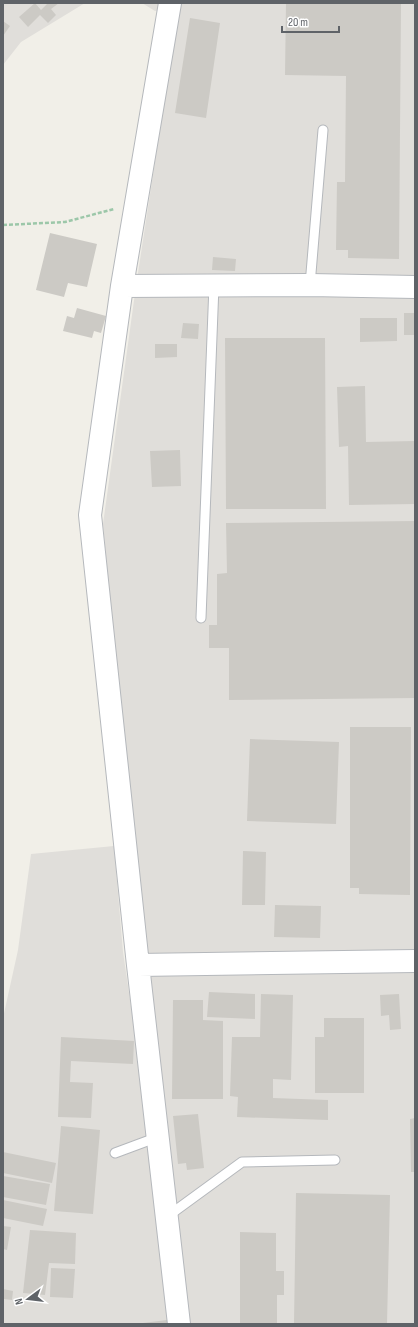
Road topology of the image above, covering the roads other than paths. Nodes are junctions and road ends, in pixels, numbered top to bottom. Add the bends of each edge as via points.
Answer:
1 (170, 3) edge
2 (323, 130) dead end
3 (214, 285) junction
4 (310, 285) junction
5 (122, 286) junction
6 (415, 287) edge
7 (201, 618) dead end
8 (415, 961) edge
9 (138, 965) junction
10 (158, 1137) junction
11 (115, 1153) dead end
12 (335, 1160) dead end
13 (167, 1217) junction
14 (179, 1324) edge

1 - 5 street
2 - 4 lane
3 - 4 street
3 - 5 street
3 - 7 lane
4 - 6 street
5 - 9 street via 90,515
8 - 9 street
9 - 10 street
10 - 11 lane
10 - 13 street
12 - 13 lane via 242,1162
13 - 14 street

